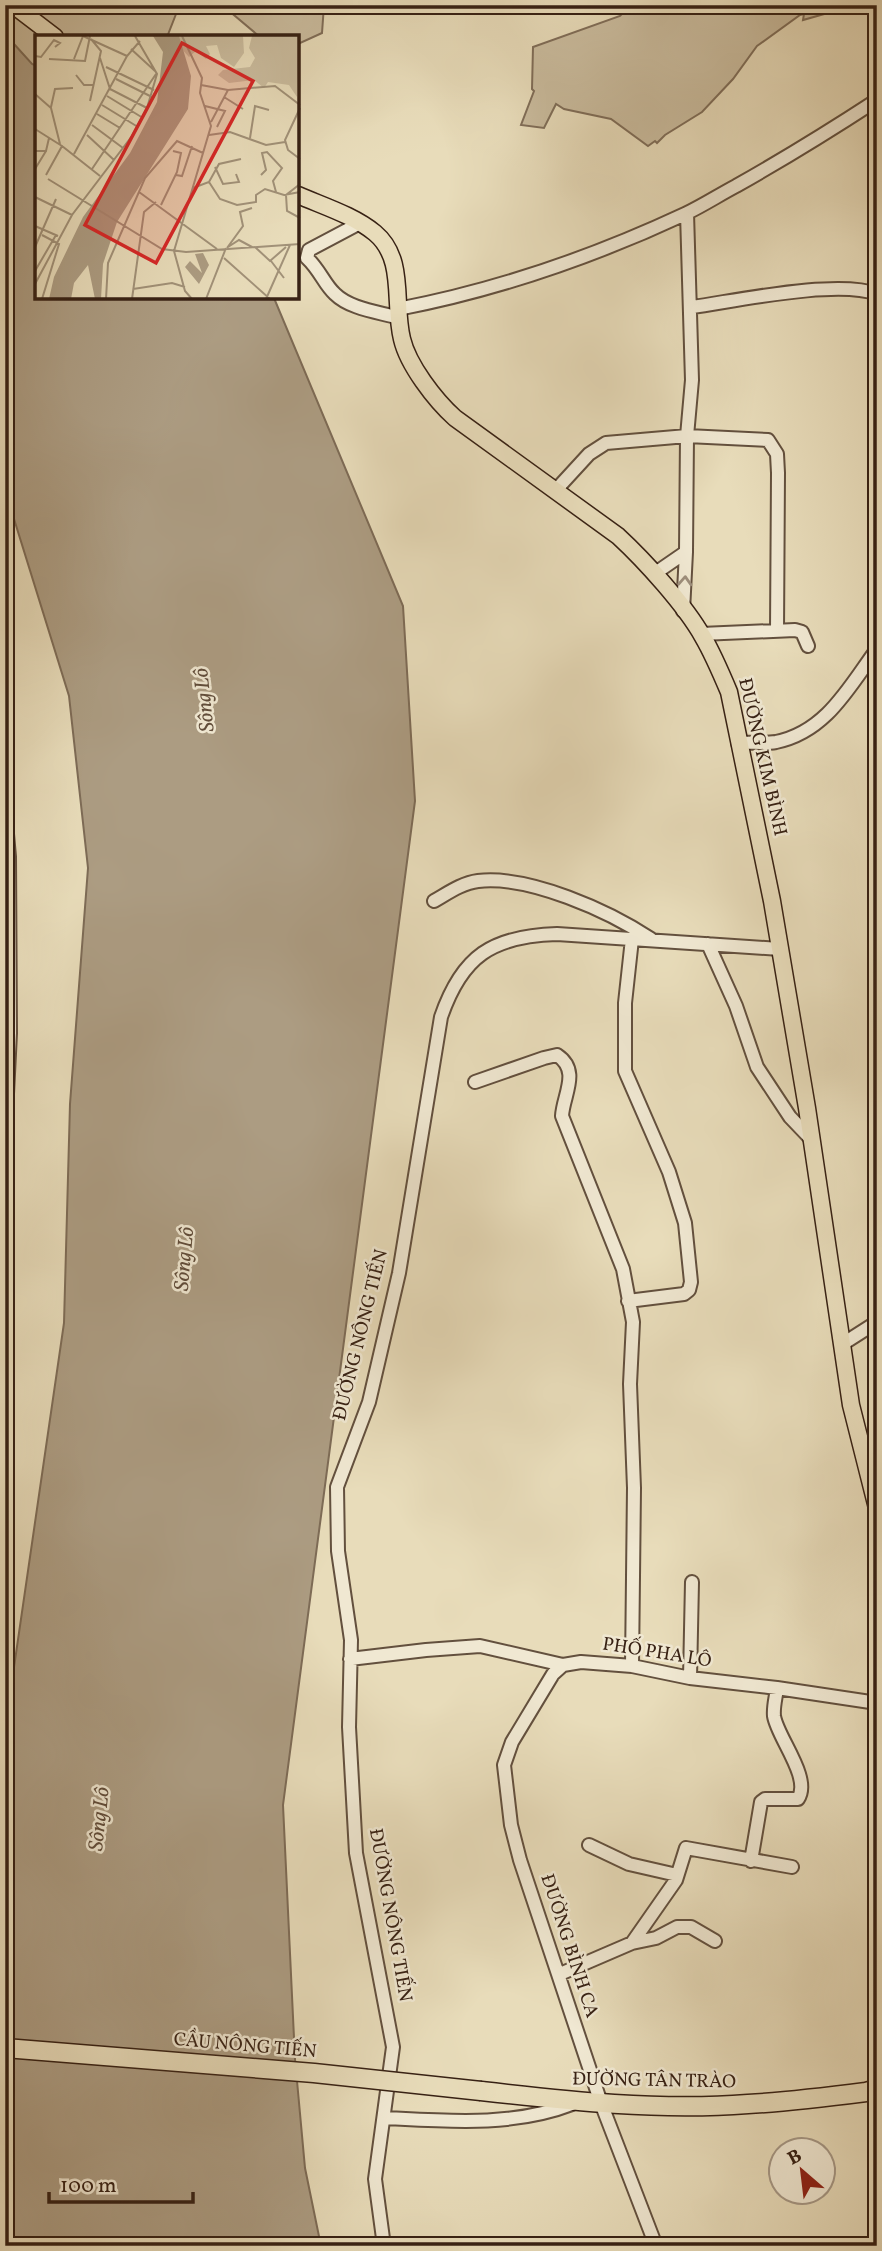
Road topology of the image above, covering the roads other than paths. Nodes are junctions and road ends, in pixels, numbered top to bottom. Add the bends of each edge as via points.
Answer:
1 (13, 5) edge
2 (52, 35) edge
3 (877, 100) edge
4 (299, 195) edge
5 (687, 213) junction
6 (360, 223) junction
7 (877, 294) edge
8 (691, 307) junction
9 (398, 314) junction
10 (687, 436) junction
11 (555, 491) junction
12 (686, 552) junction
13 (654, 574) junction
14 (683, 611) junction
15 (777, 631) junction
16 (701, 634) junction
17 (807, 646) dead end
18 (877, 649) edge
19 (738, 743) junction
20 (5, 811) edge
21 (434, 901) dead end
22 (8, 918) edge
23 (632, 939) junction
24 (652, 940) junction
25 (708, 944) junction
26 (780, 949) junction
27 (8, 1033) edge
28 (475, 1082) dead end
29 (807, 1108) junction
30 (793, 1118) junction
31 (5, 1134) edge
32 (812, 1140) junction
33 (628, 1301) junction
34 (877, 1322) edge
35 (841, 1345) junction
36 (877, 1508) edge
37 (692, 1582) dead end
38 (350, 1659) junction
39 (564, 1665) junction
40 (632, 1666) junction
41 (690, 1678) junction
42 (777, 1688) junction
43 (877, 1703) edge
44 (589, 1845) dead end
45 (751, 1861) junction
46 (792, 1867) dead end
47 (677, 1875) junction
48 (715, 1941) dead end
49 (632, 1943) junction
50 (560, 1974) junction
51 (5, 2048) edge
52 (877, 2078) edge
53 (877, 2089) edge
54 (481, 2091) joint
55 (826, 2097) junction
56 (578, 2101) junction
57 (601, 2103) junction
58 (385, 2118) junction
59 (384, 2246) edge
60 (656, 2246) edge

1 - 2 main road
3 - 5 street
4 - 6 main road, ĐƯỜNG KIM BÌNH
5 - 8 street
5 - 9 street via 552,267
6 - 9 main road, ĐƯỜNG KIM BÌNH via 382,240 395,262
6 - 9 street via 309,250 307,258 336,296
7 - 8 street via 823,289
8 - 10 street
9 - 11 main road, ĐƯỜNG KIM BÌNH via 405,347 443,408
10 - 11 street via 606,443 589,454
10 - 12 street
10 - 15 street via 764,438 774,447 778,473
11 - 13 main road, ĐƯỜNG KIM BÌNH via 618,536
12 - 13 street
14 -> 12 street
13 - 14 main road, ĐƯỜNG KIM BÌNH
14 - 16 main road, ĐƯỜNG KIM BÌNH
15 - 16 street
15 - 17 street via 802,632
16 - 19 main road, ĐƯỜNG KIM BÌNH via 729,692
18 - 19 street via 818,724 775,742
19 - 26 main road, ĐƯỜNG KIM BÌNH
20 - 22 street
21 - 24 street via 475,881 504,880 604,912
22 - 27 street
23 - 24 street, ĐƯỜNG NÔNG TIẾN
23 - 33 street via 625,1003 625,1071 681,1210 691,1282 684,1294
23 - 38 street, ĐƯỜNG NÔNG TIẾN via 557,933 506,941 482,952 449,993 441,1017 399,1273 369,1402 337,1487 338,1551
24 - 25 street, ĐƯỜNG NÔNG TIẾN
25 - 26 street, ĐƯỜNG NÔNG TIẾN
25 - 30 street via 757,1068
26 - 29 main road, ĐƯỜNG KIM BÌNH
27 - 31 street
28 - 33 street via 544,1058 556,1055 562,1059 570,1078 562,1116 623,1269
29 - 30 street
29 - 32 main road, ĐƯỜNG KIM BÌNH
30 - 32 street
32 - 35 main road, ĐƯỜNG KIM BÌNH
33 - 40 street via 635,1488
34 - 35 street
35 - 36 main road, ĐƯỜNG KIM BÌNH
37 - 41 street
38 - 39 street, PHỐ PHA LÔ via 480,1646
38 - 58 street, ĐƯỜNG NÔNG TIẾN via 356,1853 393,2047
39 - 40 street, PHỐ PHA LÔ via 581,1661
39 - 50 street, ĐƯỜNG BÌNH CA via 553,1674 512,1742 504,1765 520,1860
40 - 41 street, PHỐ PHA LÔ
41 - 42 street, PHỐ PHA LÔ
42 - 43 street, PHỐ PHA LÔ
42 - 45 street via 774,1716 796,1766 801,1795 762,1801
44 - 47 street via 629,1864
45 - 46 street
45 - 47 street via 686,1848
47 - 49 street
48 - 49 street via 685,1926
49 - 50 street
50 - 57 street, ĐƯỜNG BÌNH CA
51 - 54 highway, CẦU NÔNG TIẾN, bridge
52 - 55 highway, ĐƯỜNG TÂN TRÀO
53 - 55 highway, ĐƯỜNG TÂN TRÀO
54 - 56 highway, ĐƯỜNG TÂN TRÀO
55 - 57 highway, ĐƯỜNG TÂN TRÀO via 747,2105
56 - 57 highway, ĐƯỜNG TÂN TRÀO
56 - 58 street via 502,2119
57 - 60 street, ĐƯỜNG BÌNH CA
58 - 59 street, ĐƯỜNG NÔNG TIẾN via 375,2179

